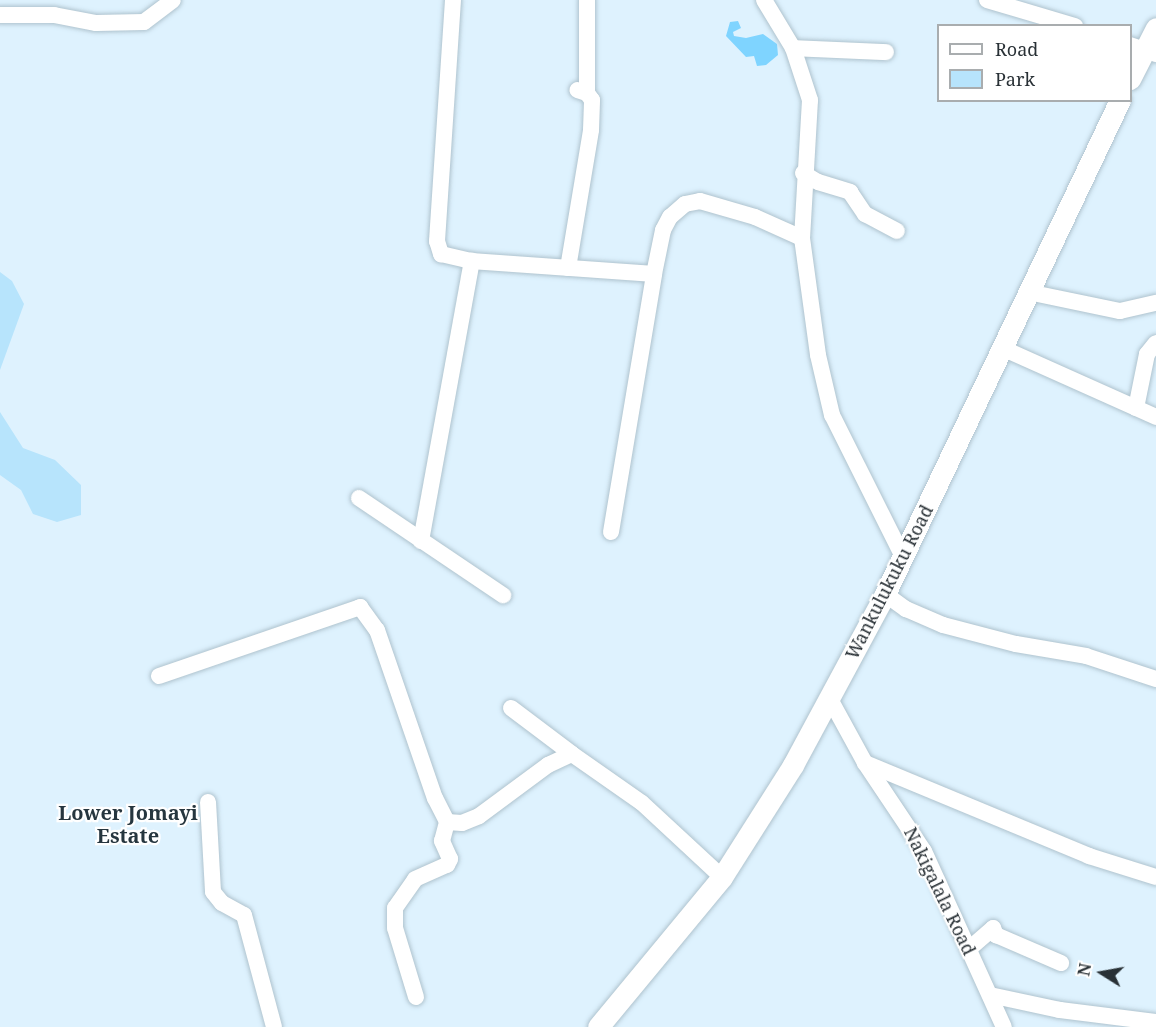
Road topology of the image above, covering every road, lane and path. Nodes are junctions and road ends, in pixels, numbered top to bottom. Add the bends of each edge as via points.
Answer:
1 (173, 0) edge
2 (453, 0) edge
3 (586, 0) edge
4 (764, 0) edge
5 (987, 0) edge
6 (0, 15) edge
7 (1067, 24) edge
8 (1156, 28) edge
9 (793, 48) junction
10 (1144, 50) edge
11 (886, 52) dead end
12 (1132, 77) edge
13 (1119, 102) edge
14 (803, 173) junction
15 (897, 231) dead end
16 (802, 238) junction
17 (472, 261) junction
18 (568, 268) junction
19 (654, 274) junction
20 (1028, 292) junction
21 (1156, 303) edge
22 (1156, 343) edge
23 (1002, 348) junction
24 (1136, 408) junction
25 (1156, 417) edge
26 (359, 498) dead end
27 (610, 532) dead end
28 (421, 541) junction
29 (903, 556) junction
30 (885, 594) junction
31 (503, 595) dead end
32 (159, 676) dead end
33 (1156, 679) edge
34 (830, 699) junction
35 (511, 708) dead end
36 (572, 754) junction
37 (865, 763) junction
38 (208, 802) dead end
39 (447, 822) junction
40 (1156, 877) edge
41 (722, 878) junction
42 (969, 949) junction
43 (1062, 963) dead end
44 (990, 995) junction
45 (416, 997) dead end
46 (1155, 1022) edge
47 (603, 1026) edge
48 (274, 1027) edge
49 (1004, 1027) edge

1 - 6 street via 144,22 96,23 54,15
2 - 17 street via 437,242 441,254
3 - 18 street via 582,92 592,100 591,130
4 - 9 street
5 - 7 street
8 - 10 main road
9 - 11 street
9 - 14 street via 810,100
10 - 12 main road
13 - 20 main road, Wankulukuku Road
14 - 15 street via 850,192 866,214
14 - 16 street
16 - 19 street via 755,217 700,201 685,204 670,217 663,230
16 - 29 street via 818,355 832,415
17 - 18 street
17 - 28 street
18 - 19 street
19 - 27 street
20 - 21 street via 1120,311
20 - 23 main road, Wankulukuku Road
22 - 24 street via 1147,354
23 - 24 street
23 - 29 main road, Wankulukuku Road
24 - 25 street
26 - 28 street
28 - 31 street
29 - 30 main road, Wankulukuku Road
30 - 33 street via 943,625 1016,644 1086,656
30 - 34 main road, Wankulukuku Road
32 - 39 street via 360,608 377,630 435,798
34 - 37 street, Nakigalala Road
34 - 41 main road, Wankulukuku Road via 753,833
35 - 36 street
36 - 39 street via 548,765 479,816 462,823
36 - 41 street via 642,803
37 - 40 street via 1089,856
37 - 42 street, Nakigalala Road via 924,851
38 - 48 street via 213,891 222,903 244,915
39 - 45 street via 442,841 450,859 447,865 415,879 395,908 395,928
41 - 47 main road, Wankulukuku Road
42 - 43 street via 993,928 996,934
42 - 44 street, Nakigalala Road
44 - 46 street via 1059,1010
44 - 49 street, Nakigalala Road

